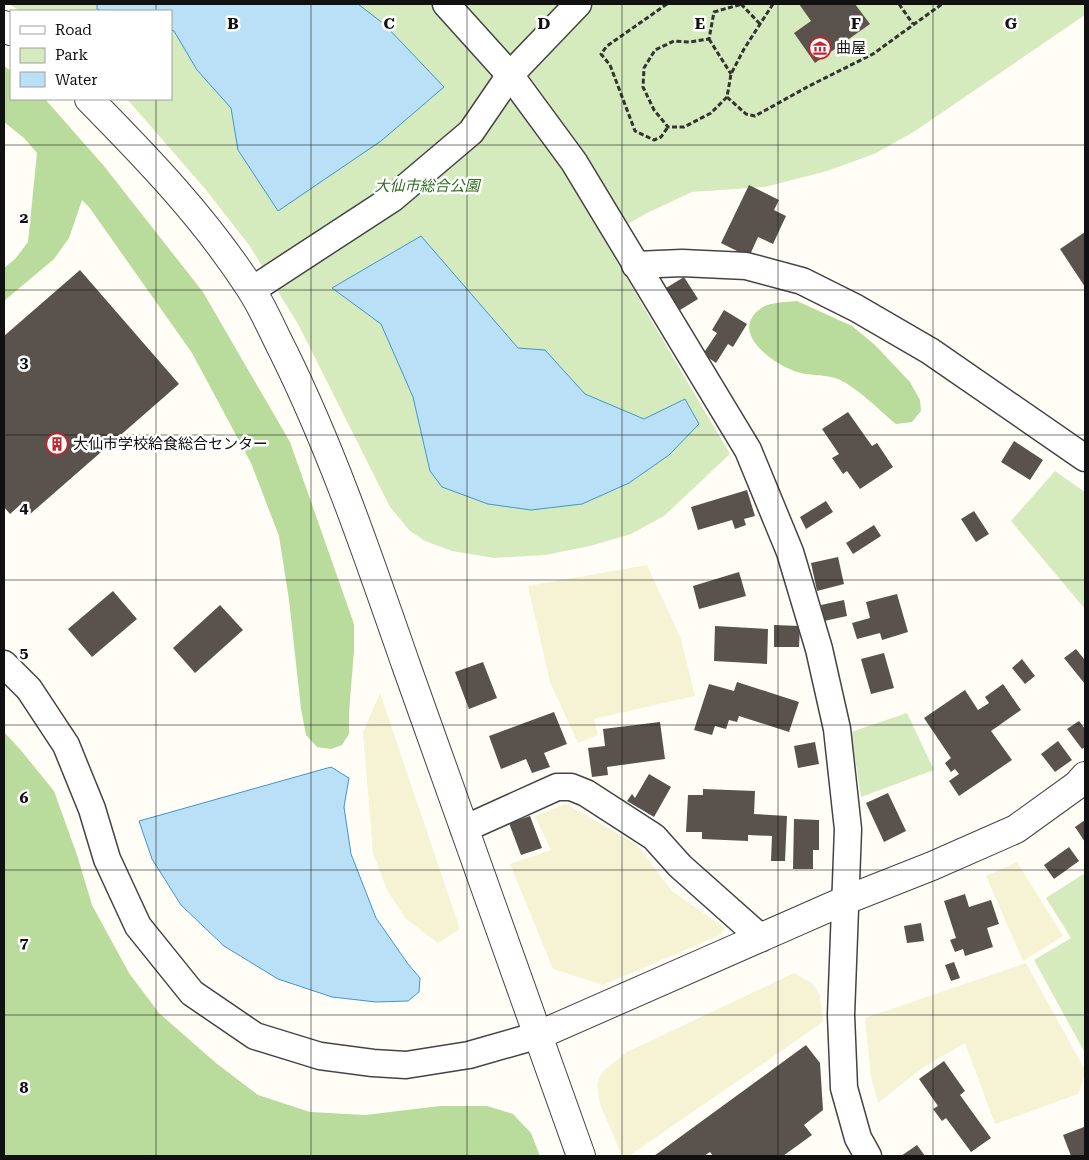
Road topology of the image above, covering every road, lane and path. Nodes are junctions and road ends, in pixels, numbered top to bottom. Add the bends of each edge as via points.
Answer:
1 (446, 4) edge
2 (578, 4) edge
3 (667, 4) edge
4 (740, 4) edge
5 (773, 4) edge
6 (899, 4) edge
7 (942, 4) edge
8 (760, 24) junction
9 (913, 24) junction
10 (709, 39) junction
11 (731, 74) junction
12 (510, 75) junction
13 (727, 97) junction
14 (90, 100) edge
15 (668, 127) junction
16 (636, 265) junction
17 (252, 290) junction
18 (1085, 458) edge
19 (4, 664) edge
20 (1085, 776) edge
21 (464, 829) junction
22 (846, 900) junction
23 (761, 938) junction
24 (540, 1035) junction
25 (582, 1156) edge
26 (868, 1156) edge

1 - 12 street
2 - 12 street
3 - 15 path via 607,46 601,54 610,65 636,132 654,140
4 - 8 path
4 - 10 path via 714,12
5 - 8 path
6 - 9 path
7 - 9 path
8 - 11 path
9 - 13 path via 873,54 755,116 746,114
10 - 11 path
10 - 15 path via 674,41 655,50 644,68 643,87 654,110
11 - 13 path
12 - 16 street via 574,162
12 - 17 street via 471,132 392,198
13 - 15 path via 711,113 684,127
14 - 17 street via 156,167
16 - 18 street via 746,266 802,282 856,308 930,351
16 - 22 street via 748,450 790,552 819,649 837,729 848,829
17 - 21 street via 305,396 347,497
19 - 24 street via 29,689 66,745 92,809 107,859 138,926 192,993 255,1036 320,1056 373,1063 406,1065 469,1056
20 - 22 street via 1016,829
21 - 23 street via 557,787 571,787 598,800 654,837 680,866
21 - 24 street
22 - 23 street
22 - 26 street via 841,1015 844,1088 858,1138
23 - 24 street
24 - 25 street

